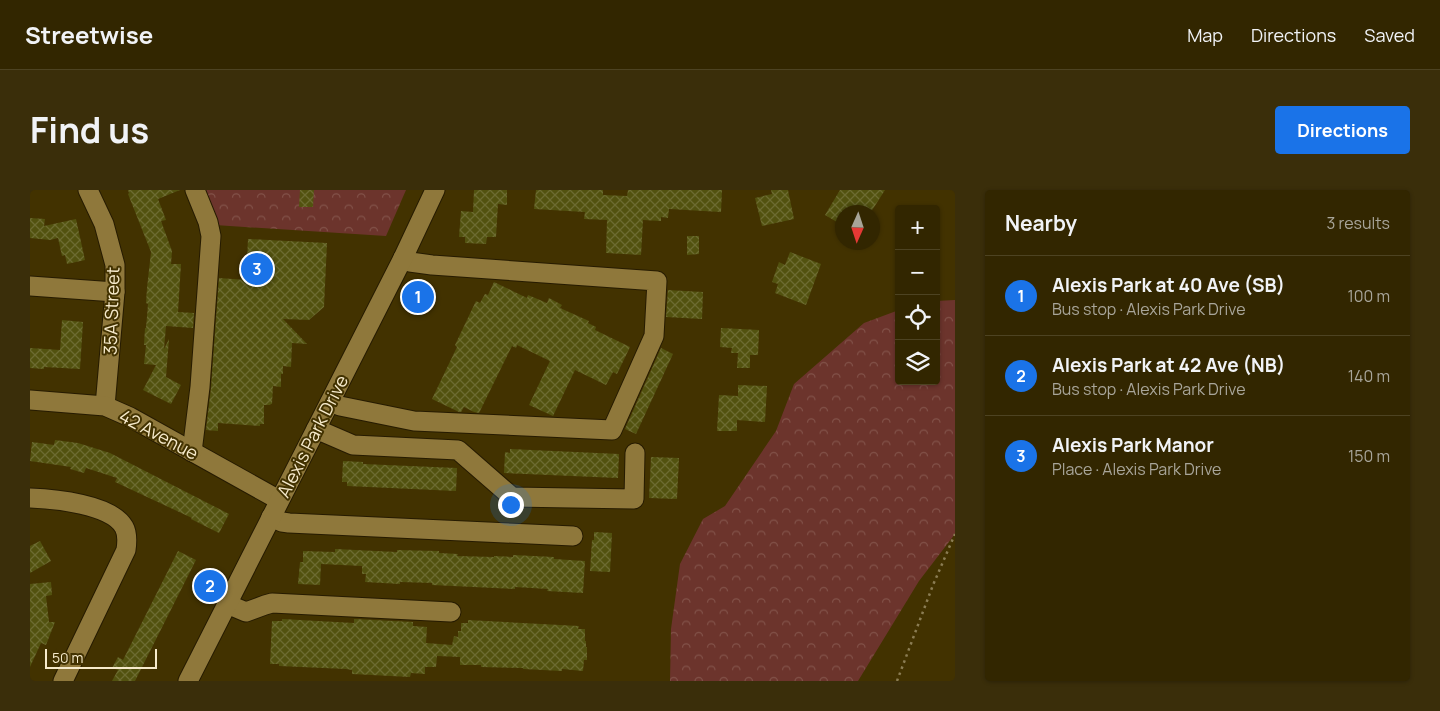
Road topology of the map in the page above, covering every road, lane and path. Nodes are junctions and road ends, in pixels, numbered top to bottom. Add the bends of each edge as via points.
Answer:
1 (88, 190) edge
2 (195, 190) edge
3 (436, 190) edge
4 (402, 258) junction
5 (30, 286) edge
6 (115, 292) junction
7 (30, 400) edge
8 (330, 402) junction
9 (105, 406) junction
10 (316, 429) junction
11 (192, 452) junction
12 (635, 453) dead end
13 (30, 498) edge
14 (279, 500) junction
15 (271, 517) junction
16 (955, 534) edge
17 (573, 536) dead end
18 (226, 604) junction
19 (451, 612) dead end
20 (63, 681) edge
21 (188, 681) edge
22 (897, 681) edge

1 - 6 street, 35A Street via 104,224 115,265
2 - 11 street via 211,236
3 - 4 street, Alexis Park Drive
4 - 8 street, Alexis Park Drive
4 - 8 street via 432,266 657,280 654,336 612,430 414,421
5 - 6 street
6 - 9 street, 35A Street
7 - 9 street, 42 Avenue
8 - 10 street, Alexis Park Drive
9 - 11 street, 42 Avenue
10 - 12 street via 353,445 458,450 512,497 634,499
10 - 14 street, Alexis Park Drive
11 - 14 street, 42 Avenue
13 - 20 street via 73,502 95,508 113,516 125,529 126,550
14 - 15 street, Alexis Park Drive
15 - 17 street via 289,523
15 - 18 street, Alexis Park Drive
16 - 22 path
18 - 19 street via 246,612 272,603
18 - 21 street, Alexis Park Drive

